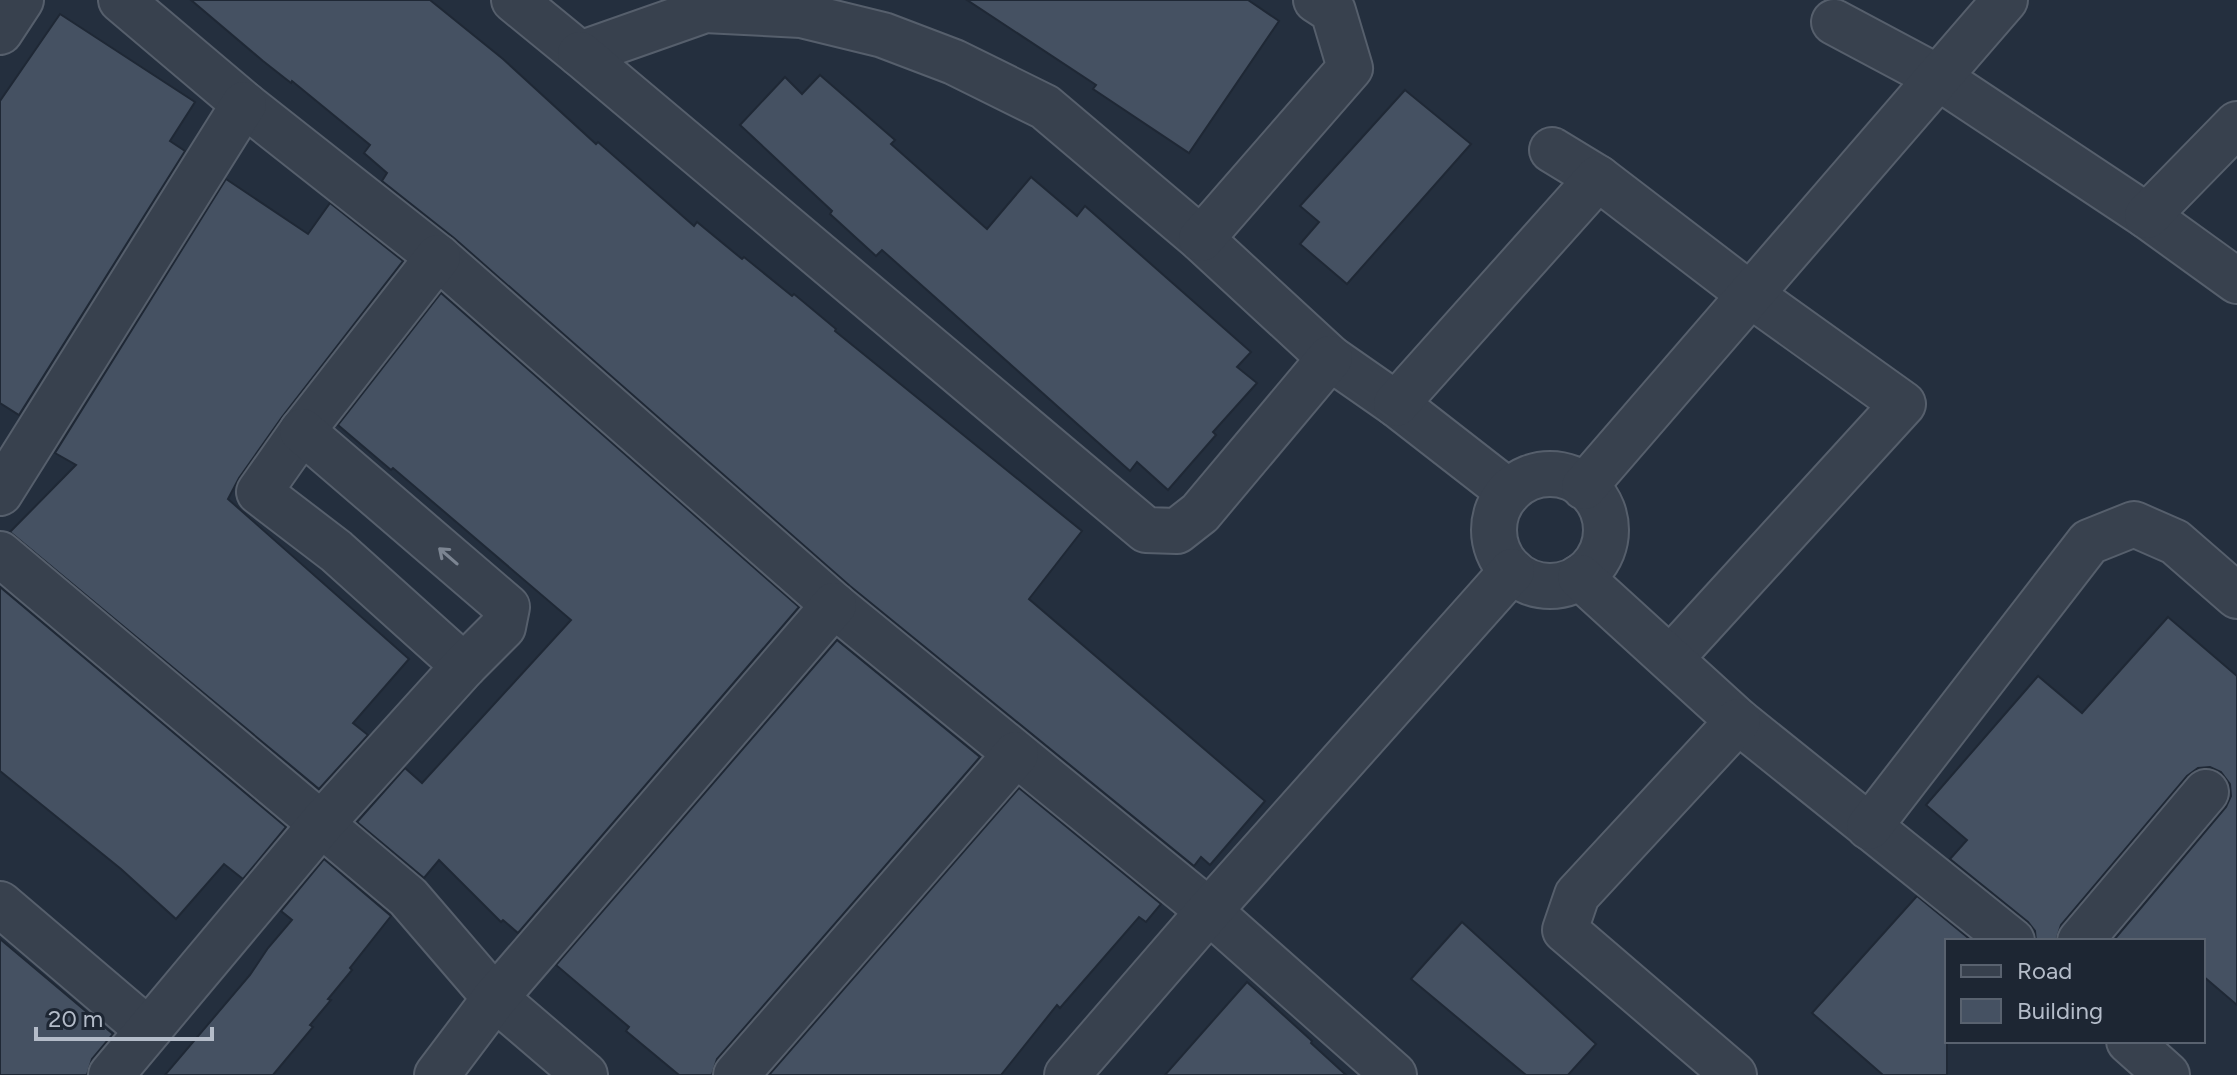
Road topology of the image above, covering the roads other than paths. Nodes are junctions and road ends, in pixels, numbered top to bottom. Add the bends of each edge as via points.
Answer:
1 (21, 0) edge
2 (121, 0) edge
3 (514, 0) edge
4 (1316, 0) edge
5 (2005, 0) edge
6 (1834, 22) dead end
7 (0, 32) edge
8 (580, 54) junction
9 (1939, 78) junction
10 (244, 104) junction
11 (2237, 124) edge
12 (1552, 150) dead end
13 (1598, 178) junction
14 (2147, 216) junction
15 (1201, 239) junction
16 (438, 257) junction
17 (2237, 281) edge
18 (1752, 296) junction
19 (1330, 358) junction
20 (1396, 404) junction
21 (302, 431) junction
22 (1584, 487) junction
23 (1509, 492) junction
24 (0, 493) edge
25 (0, 554) edge
26 (1512, 571) junction
27 (1580, 577) junction
28 (2237, 596) edge
29 (834, 605) junction
30 (1671, 658) junction
31 (464, 666) junction
32 (1738, 721) junction
33 (1016, 754) junction
34 (2206, 792) dead end
35 (322, 823) junction
36 (1869, 827) junction
37 (0, 904) edge
38 (1209, 911) junction
39 (2009, 939) edge
40 (2082, 939) edge
41 (495, 998) junction
42 (148, 1030) junction
43 (2131, 1043) edge
44 (111, 1075) edge
45 (437, 1075) edge
46 (585, 1075) edge
47 (736, 1075) edge
48 (1067, 1075) edge
49 (1394, 1075) edge
50 (1734, 1075) edge
51 (2167, 1075) edge

1 - 7 street
2 - 10 street
3 - 8 street
4 - 15 street via 1333,11 1350,68
5 - 9 street
6 - 9 street
8 - 15 street via 705,10 801,15 883,35 954,62 1045,107
8 - 19 street via 1146,530 1177,531 1200,513
9 - 14 street
9 - 18 street
10 - 16 street
10 - 24 street
11 - 14 street
12 - 13 street
13 - 18 street
13 - 20 street
14 - 17 street
15 - 19 street
16 - 21 street
16 - 29 street
18 - 22 street
18 - 30 street via 1903,404
19 - 20 street
20 - 23 street
21 - 31 street via 259,492 336,551
31 -> 21 street via 503,627 507,607
22 - 23 street via 1558,475 1540,475
22 - 27 street via 1600,504 1606,541 1598,559
23 - 26 street via 1493,526 1495,545
25 - 35 street
26 - 27 street via 1533,584 1552,586
26 - 38 street
27 - 30 street
28 - 36 street via 2175,542 2134,524 2089,542
29 - 33 street
29 - 41 street
30 - 32 street
31 - 35 street
32 - 36 street
32 - 50 street via 1577,895 1565,930
33 - 38 street
33 - 47 street
34 - 40 street
35 - 41 street via 408,897
35 - 42 street
36 - 39 street
37 - 42 street
38 - 48 street
38 - 49 street
41 - 45 street
41 - 46 street
42 - 44 street
43 - 51 street

